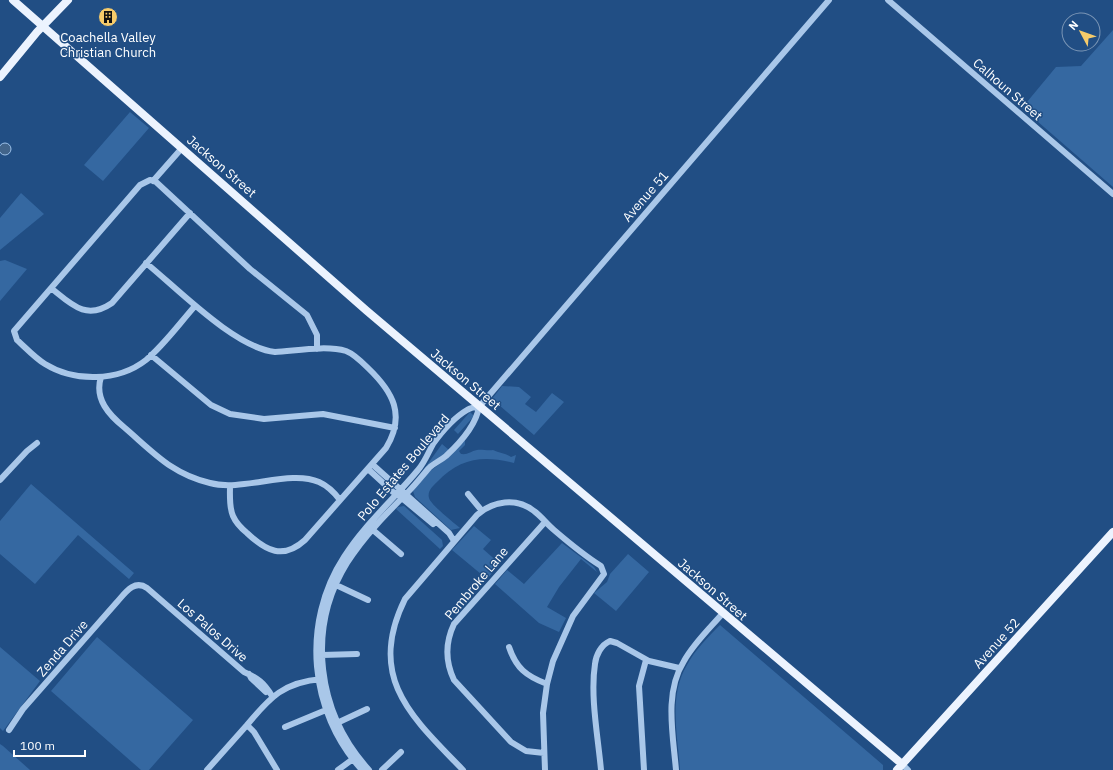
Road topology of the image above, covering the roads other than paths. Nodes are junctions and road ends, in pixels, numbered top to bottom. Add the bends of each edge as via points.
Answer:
1 (13, 0) edge
2 (68, 0) edge
3 (829, 0) edge
4 (888, 0) edge
5 (44, 26) junction
6 (0, 77) edge
7 (182, 148) junction
8 (153, 181) junction
9 (1113, 194) edge
10 (190, 213) junction
11 (146, 263) junction
12 (51, 288) junction
13 (195, 306) junction
14 (317, 349) junction
15 (151, 355) junction
16 (101, 377) junction
17 (479, 406) junction
18 (395, 428) junction
19 (37, 443) dead end
20 (370, 467) junction
21 (0, 480) edge
22 (230, 486) junction
23 (401, 494) junction
24 (468, 494) dead end
25 (340, 500) junction
26 (482, 511) junction
27 (546, 522) junction
28 (373, 530) junction
29 (1113, 532) edge
30 (454, 541) junction
31 (401, 554) dead end
32 (137, 584) joint
33 (336, 585) junction
34 (368, 600) dead end
35 (723, 613) junction
36 (509, 647) dead end
37 (357, 654) dead end
38 (322, 655) junction
39 (646, 660) junction
40 (679, 668) junction
41 (321, 679) junction
42 (547, 684) junction
43 (272, 696) junction
44 (367, 709) dead end
45 (326, 710) junction
46 (336, 723) junction
47 (247, 725) junction
48 (285, 727) dead end
49 (9, 730) dead end
50 (400, 752) dead end
51 (544, 753) junction
52 (353, 759) junction
53 (903, 768) edge
54 (207, 770) edge
55 (277, 770) edge
56 (338, 770) edge
57 (362, 770) edge
58 (369, 770) edge
59 (382, 770) edge
60 (463, 770) edge
61 (545, 770) edge
62 (601, 770) edge
63 (644, 770) edge
64 (676, 770) edge

1 - 5 main road, Jackson Street
2 - 5 main road
3 - 17 street, Avenue 51
4 - 9 street, Calhoun Street
5 - 6 main road
5 - 7 main road, Jackson Street
7 - 8 street
7 - 17 main road, Jackson Street
8 - 10 street
8 - 12 street via 146,180 140,185
10 - 11 street
10 - 14 street via 250,269 307,315 317,335
11 - 12 street via 104,309 85,311 76,308
11 - 13 street
12 - 16 street via 14,331 17,340 44,364 80,377
13 - 14 street via 258,349 275,352
13 - 15 street
14 - 18 street via 347,351 374,374 392,398 396,410
15 - 16 street via 136,367
15 - 18 street via 211,405 230,414 264,418 324,414
16 - 22 street via 100,396 109,415 169,466 191,478
17 - 23 street, Polo Estates Boulevard via 477,418 464,436 446,456
17 - 23 street, Polo Estates Boulevard via 467,410 450,424
17 - 35 main road, Jackson Street
18 - 20 street via 386,448
19 - 21 street via 26,451
20 - 23 street
20 - 25 street
22 - 25 street via 293,479 312,480 331,489
22 - 25 street via 231,509 236,522 255,541 278,552 288,551 300,545
23 - 28 street, Polo Estates Boulevard
23 - 30 street via 449,533
23 - 41 street, Polo Estates Boulevard via 354,543 331,580 323,602 315,652
24 - 26 street
26 - 27 street via 499,503 516,503 534,511
26 - 30 street
27 - 42 street via 603,571 603,577 587,594 567,627
27 - 51 street, Pembroke Lane via 454,624 447,642 447,661 454,680 461,689 511,742 526,751
28 - 31 street
28 - 33 street, Polo Estates Boulevard via 347,563
29 - 53 main road, Avenue 52
30 - 60 street via 405,599 392,635 391,659 398,692 408,710
32 - 43 street, Los Palos Drive via 147,588 244,672 254,675
32 - 49 street, Zenda Drive via 117,602 23,709
33 - 34 street
33 - 38 street, Polo Estates Boulevard via 326,616
35 - 40 street
35 - 53 main road, Jackson Street
36 - 42 street via 517,666 523,672
37 - 38 street
38 - 41 street, Polo Estates Boulevard
39 - 40 street
39 - 62 street via 610,641 600,649 595,663 594,691
39 - 63 street via 639,686
40 - 64 street via 671,705
41 - 43 street via 293,684
41 - 45 street, Polo Estates Boulevard
41 - 46 street, Polo Estates Boulevard
42 - 51 street via 543,713
43 - 47 street
44 - 46 street
45 - 48 street
45 - 52 street, Polo Estates Boulevard
46 - 58 street, Polo Estates Boulevard via 354,753
47 - 54 street
47 - 55 street
50 - 59 street
51 - 61 street
52 - 56 street
52 - 57 street, Polo Estates Boulevard

